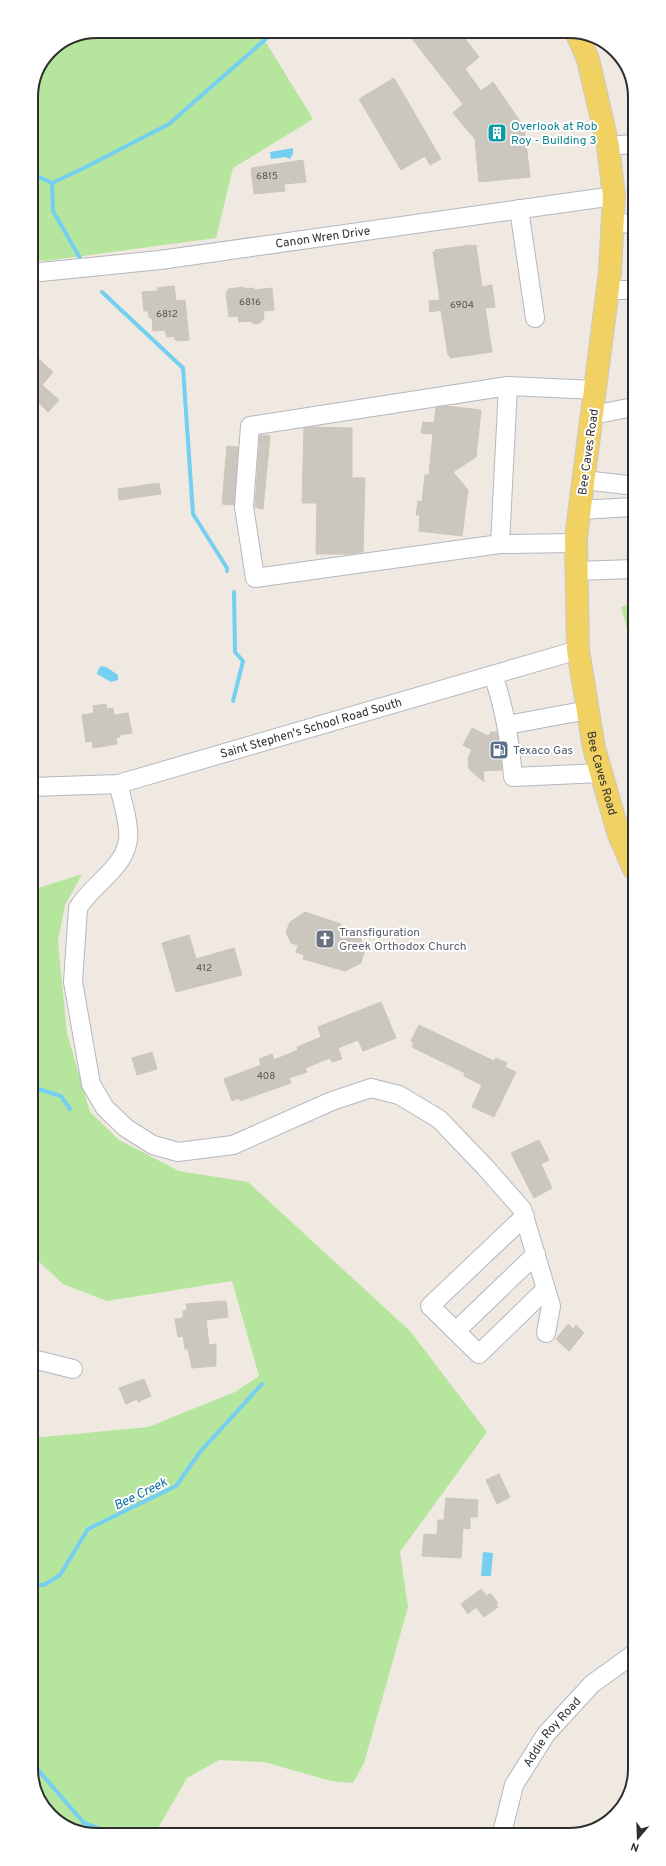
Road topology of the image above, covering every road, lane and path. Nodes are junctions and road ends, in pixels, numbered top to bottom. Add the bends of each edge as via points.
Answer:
1 (579, 39) edge
2 (628, 144) edge
3 (608, 146) junction
4 (614, 196) junction
5 (519, 209) junction
6 (623, 223) edge
7 (38, 272) edge
8 (608, 290) junction
9 (628, 290) edge
10 (535, 318) dead end
11 (508, 386) junction
12 (596, 390) junction
13 (628, 408) edge
14 (593, 415) junction
15 (584, 480) junction
16 (628, 485) edge
17 (628, 507) edge
18 (580, 510) junction
19 (576, 543) junction
20 (500, 544) junction
21 (628, 569) edge
22 (577, 571) junction
23 (578, 650) junction
24 (493, 675) junction
25 (588, 710) junction
26 (507, 725) junction
27 (602, 773) junction
28 (118, 784) junction
29 (38, 786) edge
30 (628, 855) edge
31 (525, 1216) junction
32 (536, 1254) junction
33 (546, 1289) junction
34 (456, 1331) junction
35 (546, 1333) dead end
36 (38, 1360) edge
37 (73, 1369) dead end
38 (628, 1658) edge
39 (503, 1828) edge

1 - 3 main road, Bee Caves Road via 588,59
2 - 3 street
3 - 4 main road, Bee Caves Road
4 - 5 street, Canon Wren Drive
4 - 6 main road, Bee Caves Road
5 - 7 street, Canon Wren Drive via 160,260
5 - 10 street
6 - 8 main road, Bee Caves Road
8 - 9 street
8 - 12 main road, Bee Caves Road
11 - 12 street
11 - 20 street
11 - 20 street via 250,426 244,507 255,578
12 - 14 main road, Bee Caves Road
13 - 14 street
14 - 15 main road, Bee Caves Road
15 - 16 street
15 - 18 main road, Bee Caves Road
17 - 18 street
18 - 19 main road, Bee Caves Road
19 - 20 street
19 - 22 main road, Bee Caves Road
21 - 22 street
22 - 23 main road, Bee Caves Road
23 - 24 street, Saint Stephen's School Road South
23 - 25 main road, Bee Caves Road
24 - 26 street
24 - 28 street, Saint Stephen's School Road South
25 - 26 street
25 - 27 main road, Bee Caves Road via 594,748
26 - 27 street via 513,777
27 - 30 main road, Bee Caves Road via 619,835
28 - 29 street, Saint Stephen's School Road South
28 - 31 street via 129,831 127,843 124,854 117,864 83,899 78,908 73,982 91,1084 105,1108 126,1128 153,1145 178,1152 233,1145 371,1088 398,1095 439,1119 517,1203
31 - 32 street
31 - 34 street via 430,1306
32 - 33 street
32 - 34 street
33 - 34 street via 479,1354
33 - 35 street via 551,1306
36 - 37 street
38 - 39 street, Addie Roy Road via 592,1684 546,1734 514,1785

